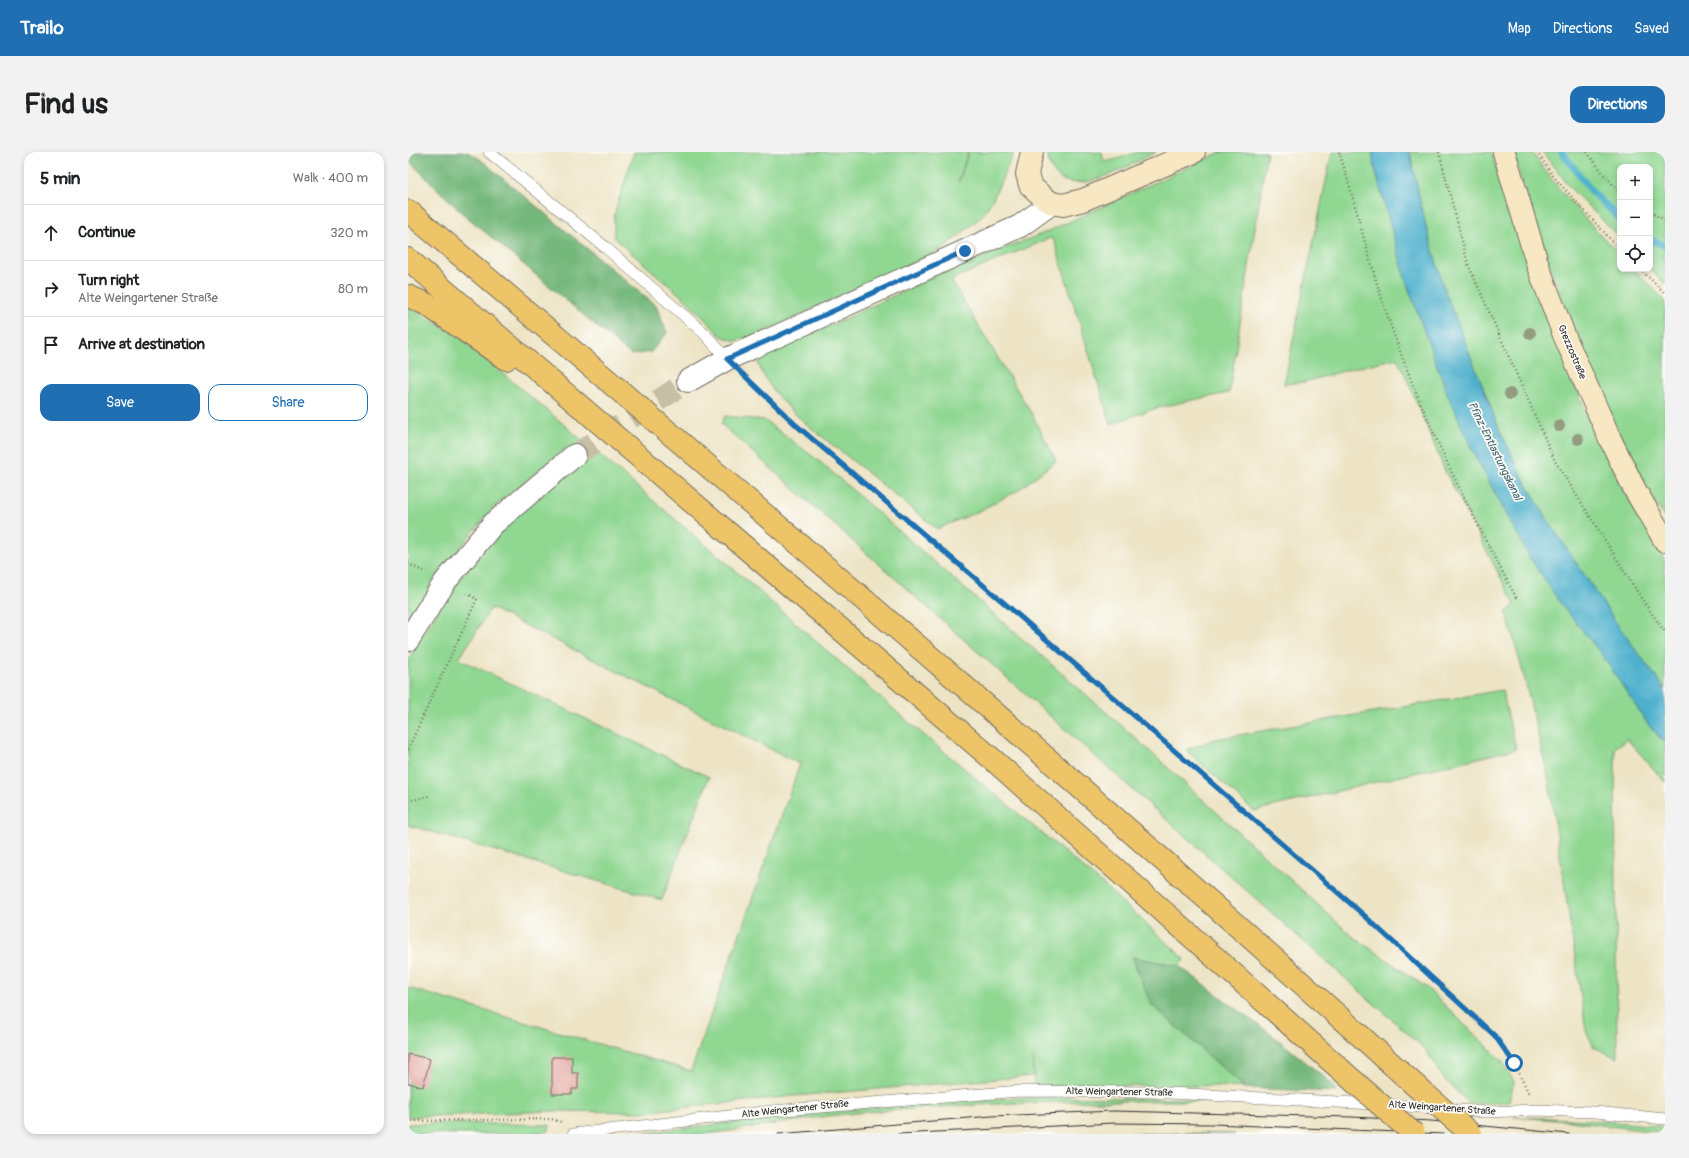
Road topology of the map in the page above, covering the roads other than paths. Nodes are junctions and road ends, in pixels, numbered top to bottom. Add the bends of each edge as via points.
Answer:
1 (489, 152) edge
2 (1032, 152) edge
3 (1194, 152) edge
4 (1504, 152) edge
5 (1052, 203) junction
6 (408, 211) edge
7 (408, 259) edge
8 (408, 296) edge
9 (727, 359) junction
10 (688, 381) tunnel mouth
11 (606, 427) junction
12 (575, 456) tunnel mouth
13 (1665, 541) edge
14 (408, 640) edge
15 (1665, 1119) edge
16 (573, 1134) edge
17 (1414, 1134) edge
18 (1471, 1134) edge

1 - 9 lane via 699,328
2 - 5 street via 1027,174 1030,185
3 - 5 street via 1083,200 1063,205
4 - 13 street, Grezzostraße via 1538,266 1564,335 1635,490
5 - 9 street via 1020,226
6 - 18 highway, bridge via 640,407 1126,827
7 - 11 highway
8 - 11 highway via 426,304
9 - 10 street
11 - 17 highway, bridge via 1051,810
12 - 14 street via 493,524 445,582
15 - 16 lane, Alte Weingartener Straße via 1595,1112 1486,1112 1386,1104 1151,1092 1020,1091 780,1110

